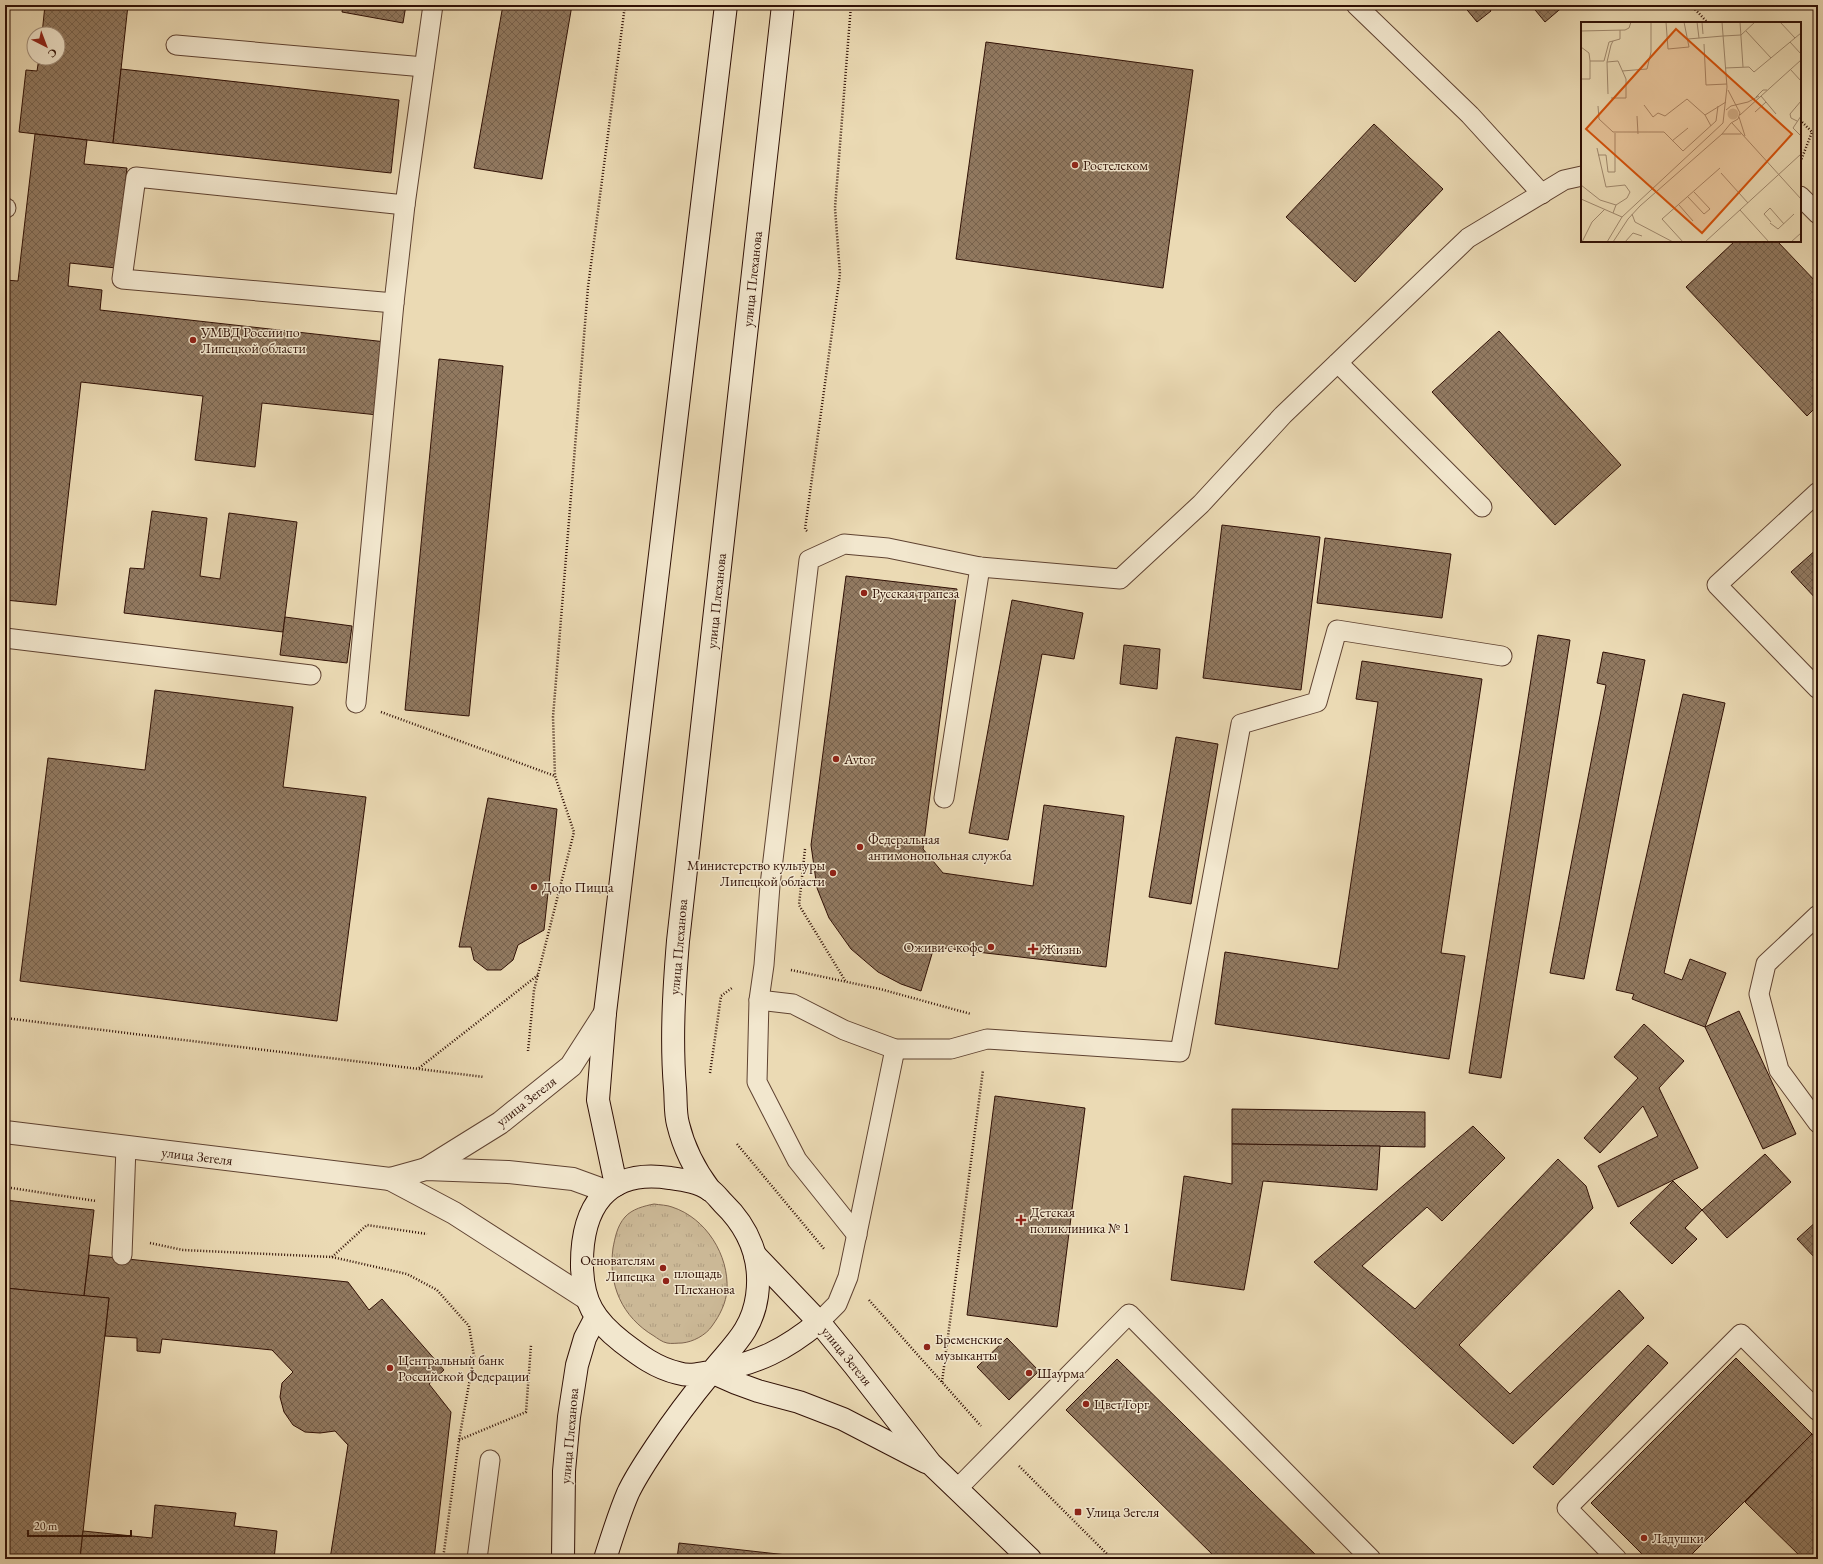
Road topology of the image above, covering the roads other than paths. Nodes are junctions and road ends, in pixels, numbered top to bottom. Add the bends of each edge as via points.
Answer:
1 (433, 5) edge
2 (726, 5) edge
3 (783, 5) edge
4 (1356, 5) edge
5 (176, 45) dead end
6 (424, 67) junction
7 (1581, 176) edge
8 (1542, 194) junction
9 (1801, 197) edge
10 (405, 205) junction
11 (1818, 214) edge
12 (394, 303) junction
13 (1338, 363) junction
14 (1818, 492) edge
15 (1482, 507) dead end
16 (980, 567) junction
17 (5, 638) edge
18 (1502, 656) dead end
19 (311, 675) dead end
20 (1818, 689) edge
21 (356, 703) road end
22 (944, 798) dead end
23 (1818, 915) edge
24 (759, 1000) junction
25 (605, 1013) junction
26 (895, 1049) junction
27 (1818, 1123) edge
28 (5, 1132) edge
29 (126, 1147) junction
30 (426, 1169) junction
31 (390, 1178) junction
32 (611, 1188) junction
33 (710, 1190) junction
34 (857, 1235) junction
35 (122, 1254) dead end
36 (755, 1255) junction
37 (586, 1298) junction
38 (596, 1317) junction
39 (819, 1322) junction
40 (711, 1372) junction
41 (1818, 1411) edge
42 (490, 1460) dead end
43 (931, 1464) junction
44 (957, 1489) junction
45 (608, 1553) edge
46 (477, 1559) edge
47 (563, 1559) edge
48 (1030, 1559) edge
49 (1371, 1559) edge
50 (1617, 1559) edge

1 - 6 lane
2 - 25 main road
3 - 33 main road, улица Плеханова via 674,993 672,1053 678,1124 689,1158
4 - 8 lane via 1470,115
5 - 6 lane
6 - 10 lane
7 - 8 lane via 1564,180
8 - 13 lane via 1468,238
9 - 11 lane
10 - 12 lane
10 - 12 lane via 136,177 122,279
12 - 21 lane
13 - 15 lane
13 - 16 lane via 1283,415 1201,504 1120,579
14 - 20 lane via 1718,585
16 - 22 lane
16 - 24 lane via 888,548 844,544 809,560 770,885
17 - 19 lane
18 - 26 lane via 1337,630 1317,702 1241,724 1180,1052 987,1039 951,1049
23 - 27 lane via 1766,964 1759,994 1779,1070
24 - 26 lane via 793,1004 844,1030
24 - 34 lane via 757,1082 797,1160
25 - 30 main road, улица Зегеля via 571,1066 500,1123
25 - 32 main road via 598,1100
26 - 34 lane
28 - 29 main road, улица Зегеля
29 - 31 main road, улица Зегеля
29 - 35 lane
30 - 31 main road, улица Зегеля
30 - 32 main road, улица Зегеля via 508,1172 573,1179
31 - 37 main road, улица Зегеля via 454,1213
32 - 33 main road via 629,1179 647,1176 694,1182
32 - 37 main road via 596,1202 588,1219 582,1266
33 - 36 main road via 740,1222 750,1239
34 - 39 lane via 848,1277 837,1304
36 - 39 main road, улица Зегеля
36 - 40 main road via 758,1269 757,1295 747,1329
37 - 38 main road
38 - 40 main road via 615,1337 645,1360 678,1374
38 - 47 main road, улица Плеханова via 585,1338 577,1365 569,1417 564,1471
39 - 40 main road via 788,1346 757,1361
39 - 43 main road, улица Зегеля
40 - 43 main road, улица Зегеля via 758,1391 800,1402 843,1419
40 - 45 main road via 645,1463 629,1492
41 - 50 lane via 1741,1334 1566,1508
42 - 46 lane
43 - 44 main road, улица Зегеля
44 - 48 main road, улица Зегеля
44 - 49 lane via 1129,1314

